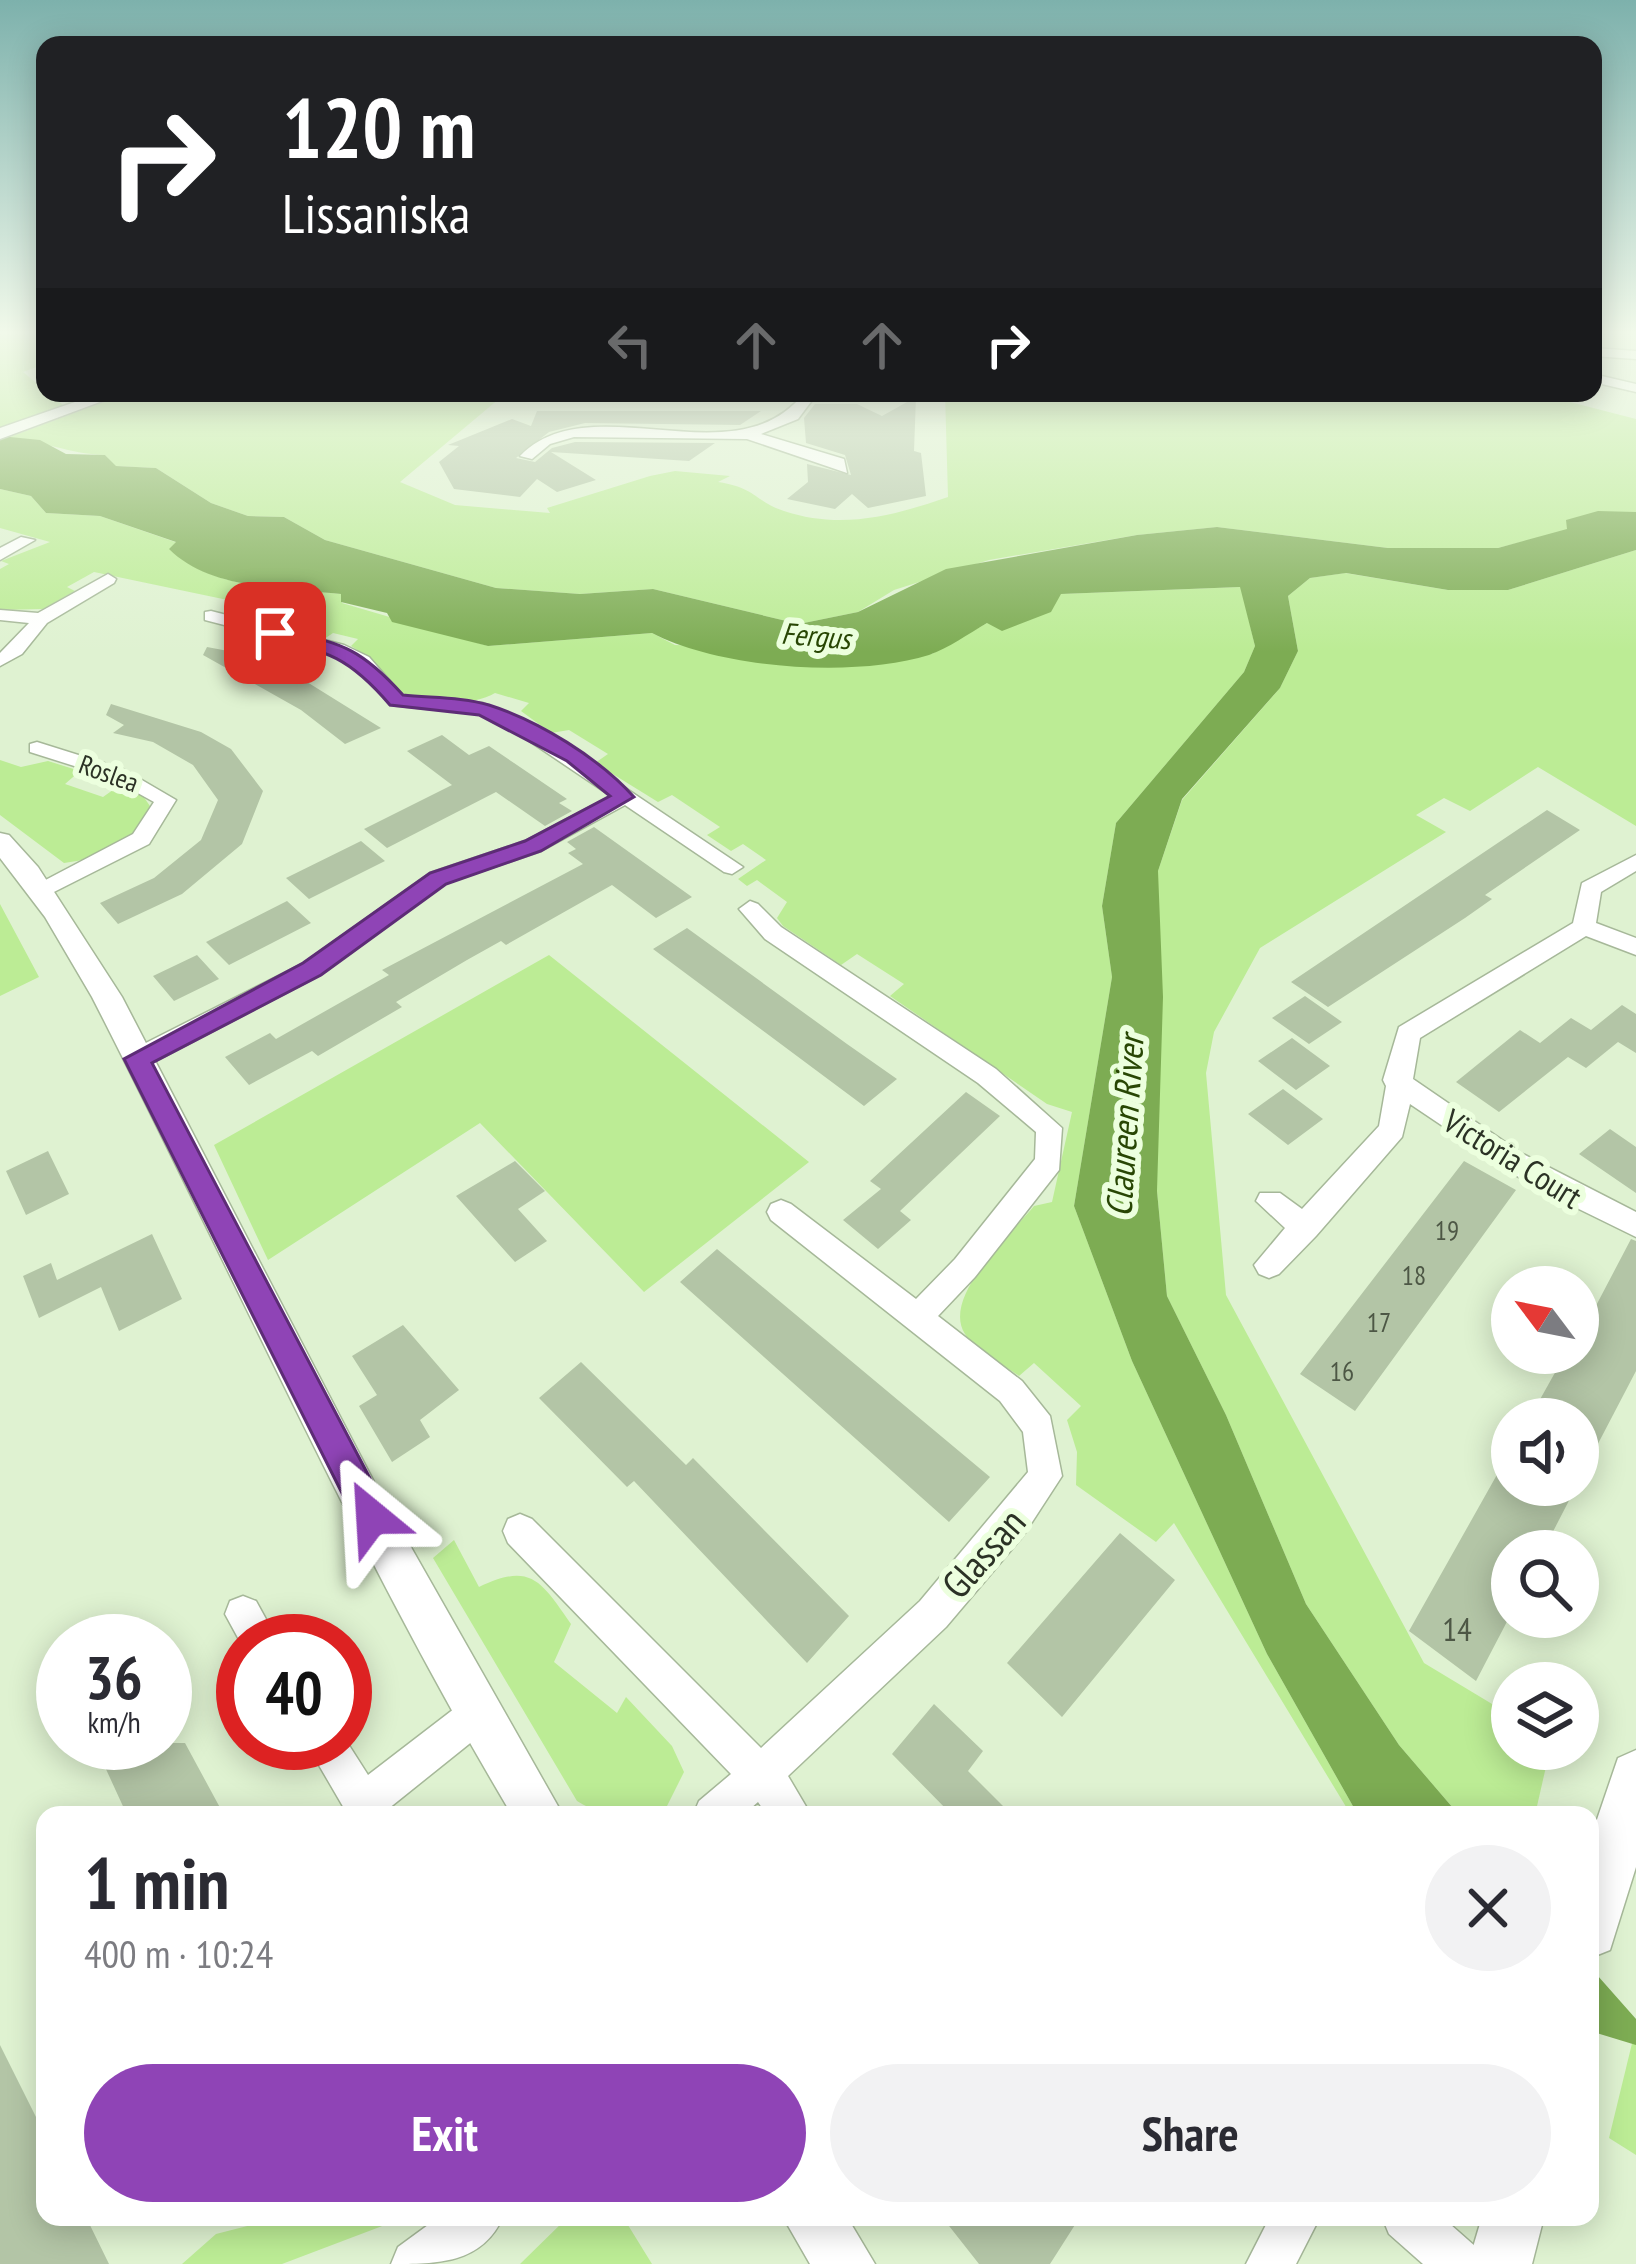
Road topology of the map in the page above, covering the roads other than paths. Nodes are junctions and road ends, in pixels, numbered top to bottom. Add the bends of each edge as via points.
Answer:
1 (543, 441) edge
2 (767, 441) edge
3 (527, 456) dead end
4 (842, 470) dead end
5 (27, 540) dead end
6 (0, 555) edge
7 (108, 579) dead end
8 (0, 615) edge
9 (211, 616) dead end
10 (41, 619) junction
11 (0, 661) edge
12 (37, 748) dead end
13 (624, 797) junction
14 (0, 841) edge
15 (1636, 862) edge
16 (732, 867) dead end
17 (44, 890) junction
18 (750, 909) dead end
19 (1584, 927) junction
20 (1636, 947) edge
21 (137, 1059) junction
22 (1396, 1080) junction
23 (1270, 1201) dead end
24 (782, 1212) dead end
25 (1636, 1225) edge
26 (1306, 1228) junction
27 (1269, 1265) dead end
28 (916, 1319) junction
29 (520, 1531) dead end
30 (476, 1714) junction
31 (342, 1770) edge
32 (762, 1773) junction
33 (1636, 1776) edge
34 (365, 1806) edge
35 (370, 1806) edge
36 (533, 1806) edge
37 (724, 1806) edge
38 (785, 1806) edge
39 (1599, 1895) edge
40 (467, 2226) edge
41 (819, 2226) edge
42 (1291, 2226) edge
43 (1416, 2226) edge
44 (1511, 2226) edge
45 (416, 2264) edge
46 (847, 2264) edge
47 (1270, 2264) edge
48 (1459, 2264) edge
49 (1500, 2264) edge

1 - 3 street
2 - 4 street via 839,462
5 - 6 street
7 - 10 street
8 - 10 street
9 - 13 street via 338,649 363,661 397,700 483,710 574,757
10 - 11 street
12 - 17 street, Roslea via 116,773 166,800 141,839
13 - 16 street
13 - 21 street via 533,846 438,878 312,969
14 - 17 street
15 - 19 street via 1590,888
17 - 21 street
18 - 28 street via 1049,1128 1049,1162
19 - 20 street
19 - 22 street, Victoria Court via 1408,1034
21 - 30 street
22 - 25 street, Victoria Court via 1588,1205
22 - 26 street, Victoria Court via 1392,1130
23 - 26 street
24 - 28 street, Glassan
26 - 27 street, Victoria Court
28 - 32 street, Glassan via 1011,1391 1039,1427 1045,1475 988,1554
29 - 32 street
30 - 35 street
30 - 36 street
31 - 34 street
32 - 37 street, Glassan
32 - 38 street
33 - 39 main road
40 - 45 street
41 - 46 street
42 - 47 street
43 - 48 street
44 - 49 main road

